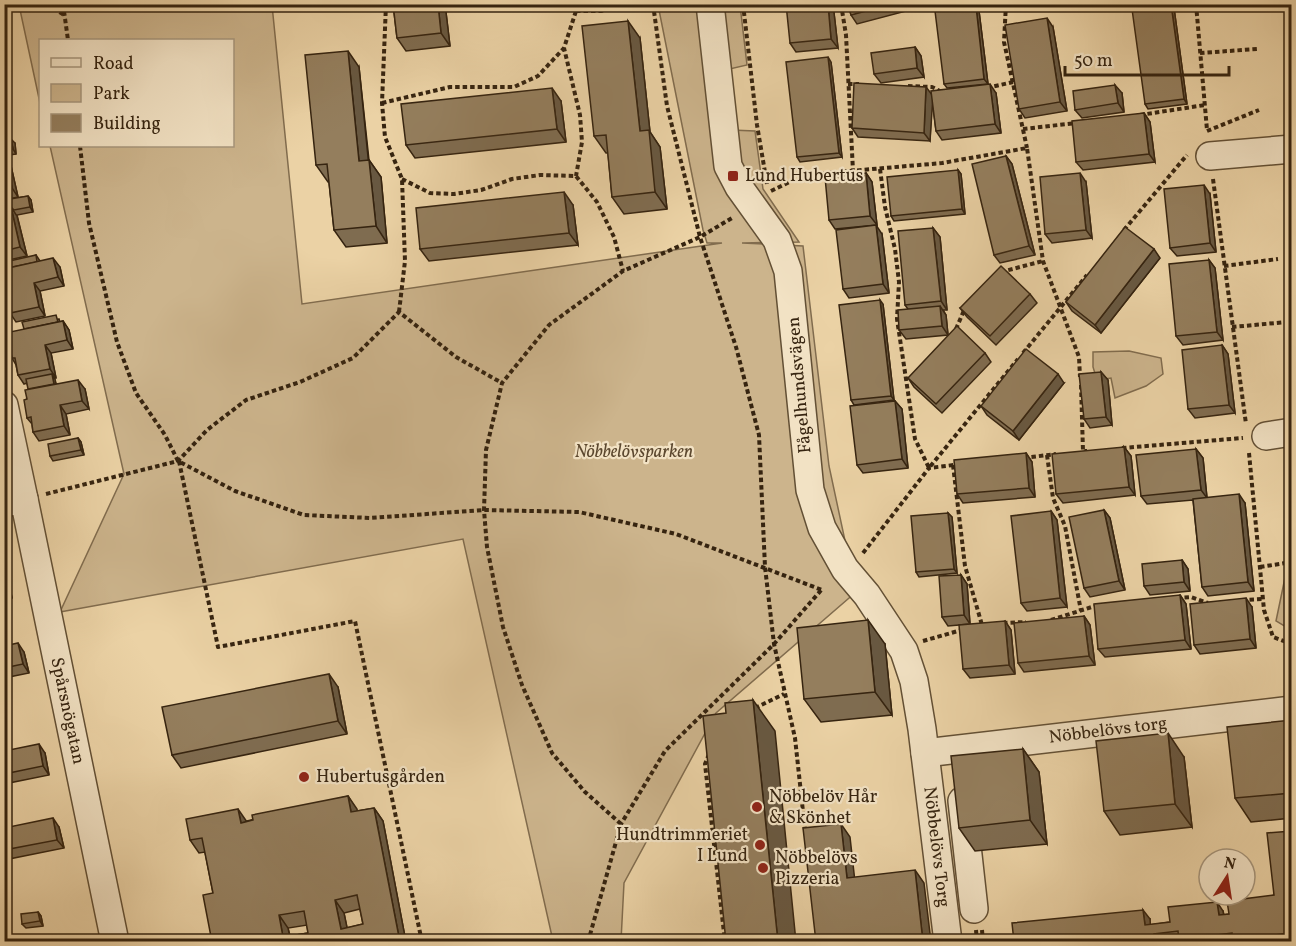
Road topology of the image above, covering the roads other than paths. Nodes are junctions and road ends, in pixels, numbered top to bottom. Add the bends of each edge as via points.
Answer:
1 (710, 4) edge
2 (1202, 143) road end
3 (1292, 149) edge
4 (4, 405) edge
5 (14, 501) edge
6 (1292, 710) edge
7 (956, 749) junction
8 (925, 753) junction
9 (974, 909) dead end
10 (115, 942) edge
11 (948, 942) edge

1 - 8 street, Fågelhundsvägen via 728,166 739,187 764,200 788,272 810,490 822,528 904,651 914,681
2 - 3 street
4 - 5 street, Spårsnögatan
5 - 10 street, Spårsnögatan
6 - 7 street, Nöbbelövs torg
7 - 8 street, Nöbbelövs torg
7 - 9 street
8 - 11 street, Nöbbelövs Torg

